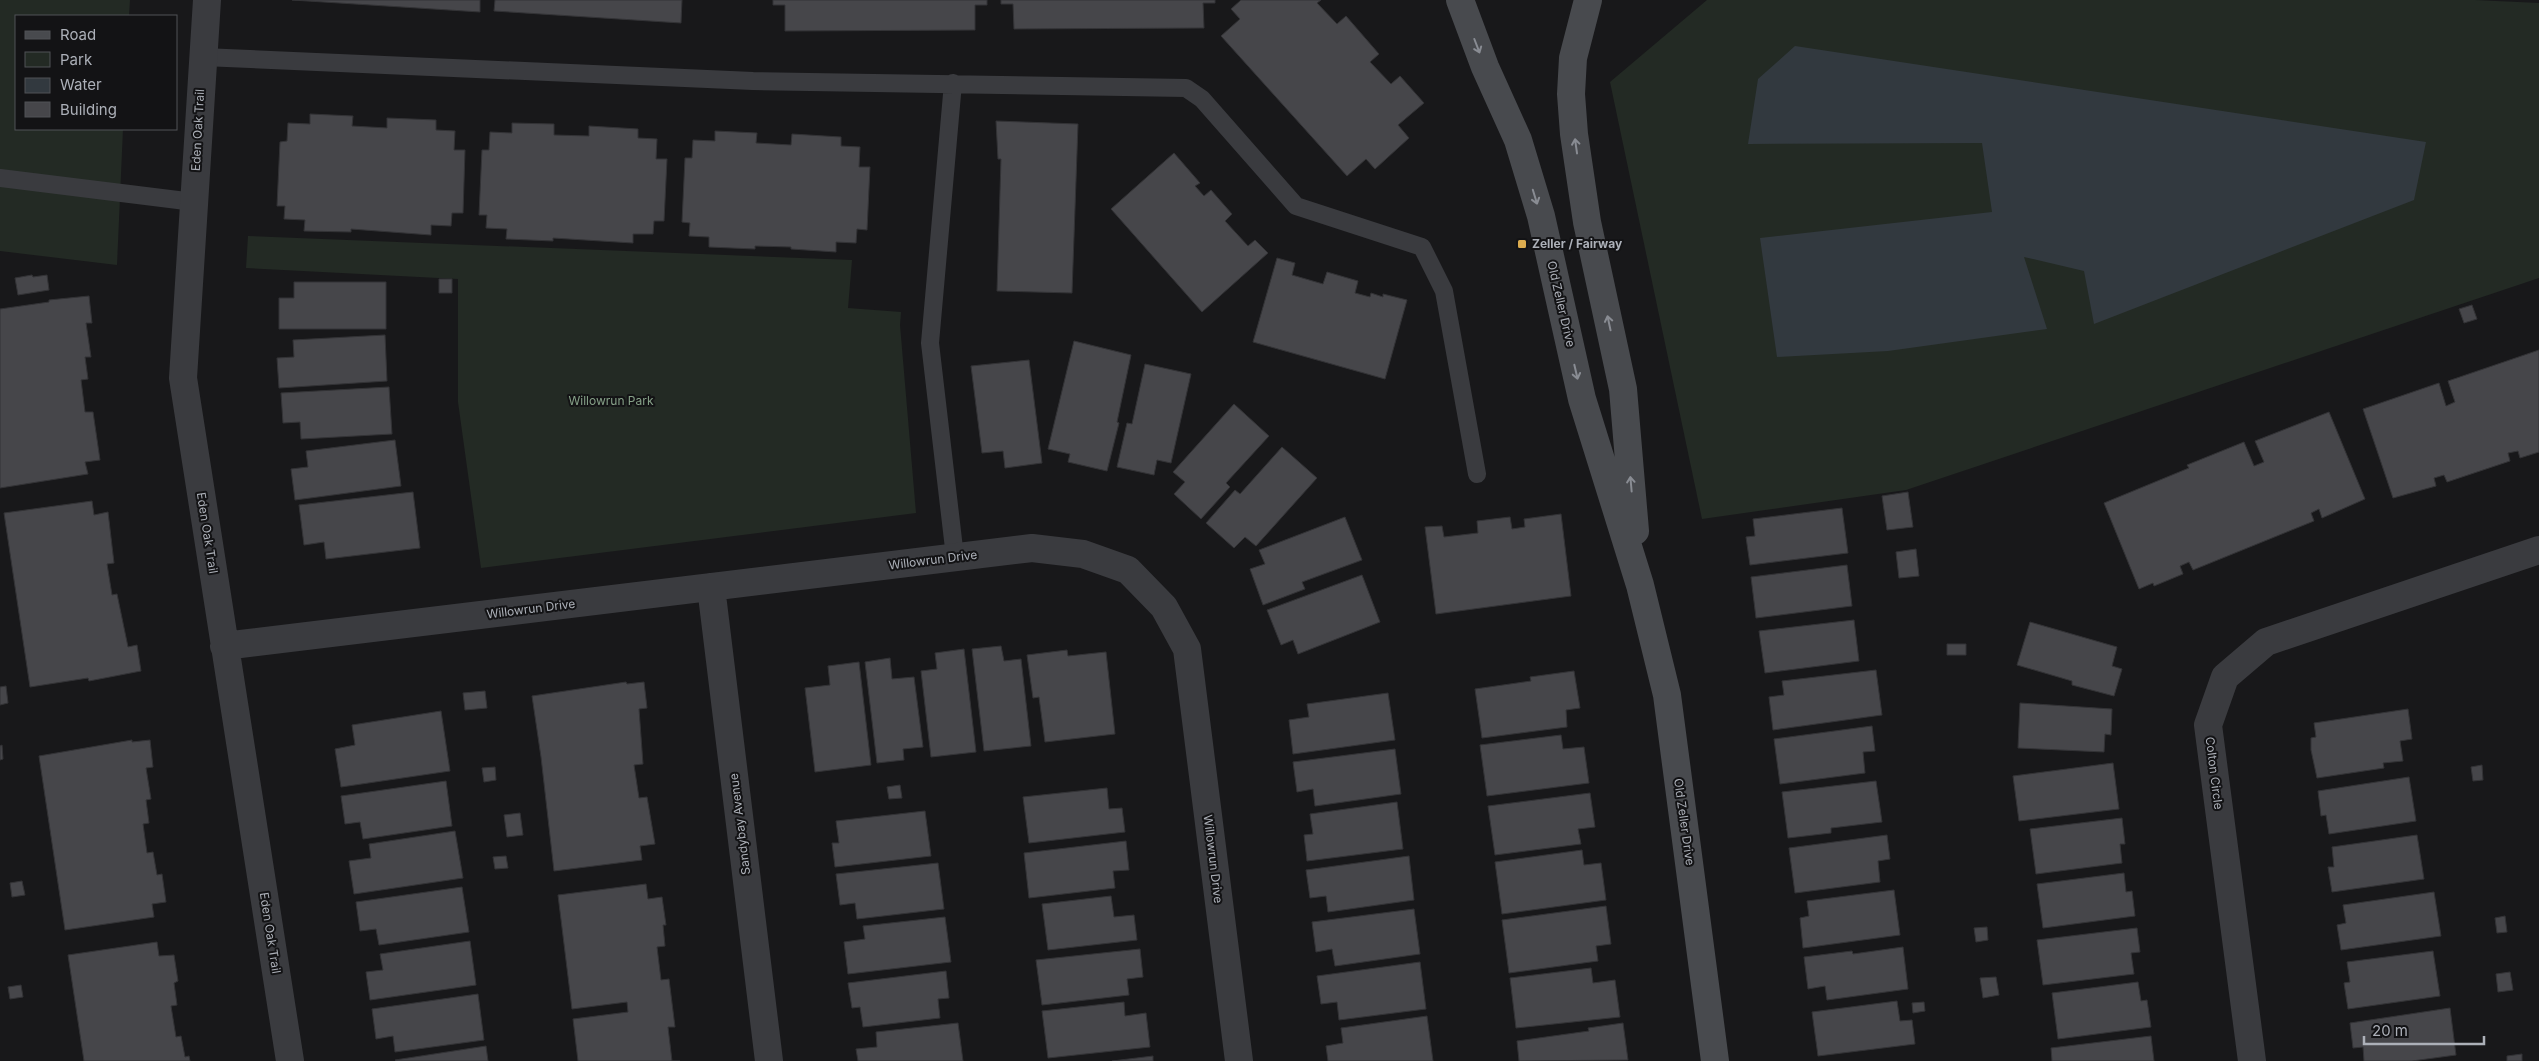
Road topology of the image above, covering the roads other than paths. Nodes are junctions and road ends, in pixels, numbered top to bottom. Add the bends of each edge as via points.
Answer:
1 (207, 0) edge
2 (1460, 0) edge
3 (1588, 0) edge
4 (203, 57) junction
5 (953, 83) junction
6 (0, 178) edge
7 (194, 202) junction
8 (1477, 474) dead end
9 (2539, 550) edge
10 (955, 557) junction
11 (1640, 584) junction
12 (711, 587) junction
13 (224, 646) junction
14 (290, 1061) edge
15 (769, 1061) edge
16 (1238, 1061) edge
17 (1715, 1061) edge
18 (2252, 1061) edge

1 - 4 street, Eden Oak Trail
2 -> 11 street, Old Zeller Drive via 1485,67 1518,140 1541,216 1582,399
11 -> 3 street, Old Zeller Drive via 1623,389 1587,222 1571,94 1573,58
4 - 5 lane via 753,81
4 - 7 street, Eden Oak Trail
5 - 8 lane via 1186,88 1202,99 1296,206 1422,247 1444,291
5 - 10 lane via 930,343
6 - 7 lane
7 - 13 street, Eden Oak Trail via 184,378
9 - 18 street, Colton Circle via 2266,642 2226,677 2208,726
10 - 12 street, Willowrun Drive
10 - 16 street, Willowrun Drive via 1032,548 1083,554 1128,570 1164,607 1187,649
11 - 17 street, Old Zeller Drive via 1667,694
12 - 13 street, Willowrun Drive
12 - 15 street, Sandybay Avenue
13 - 14 street, Eden Oak Trail

